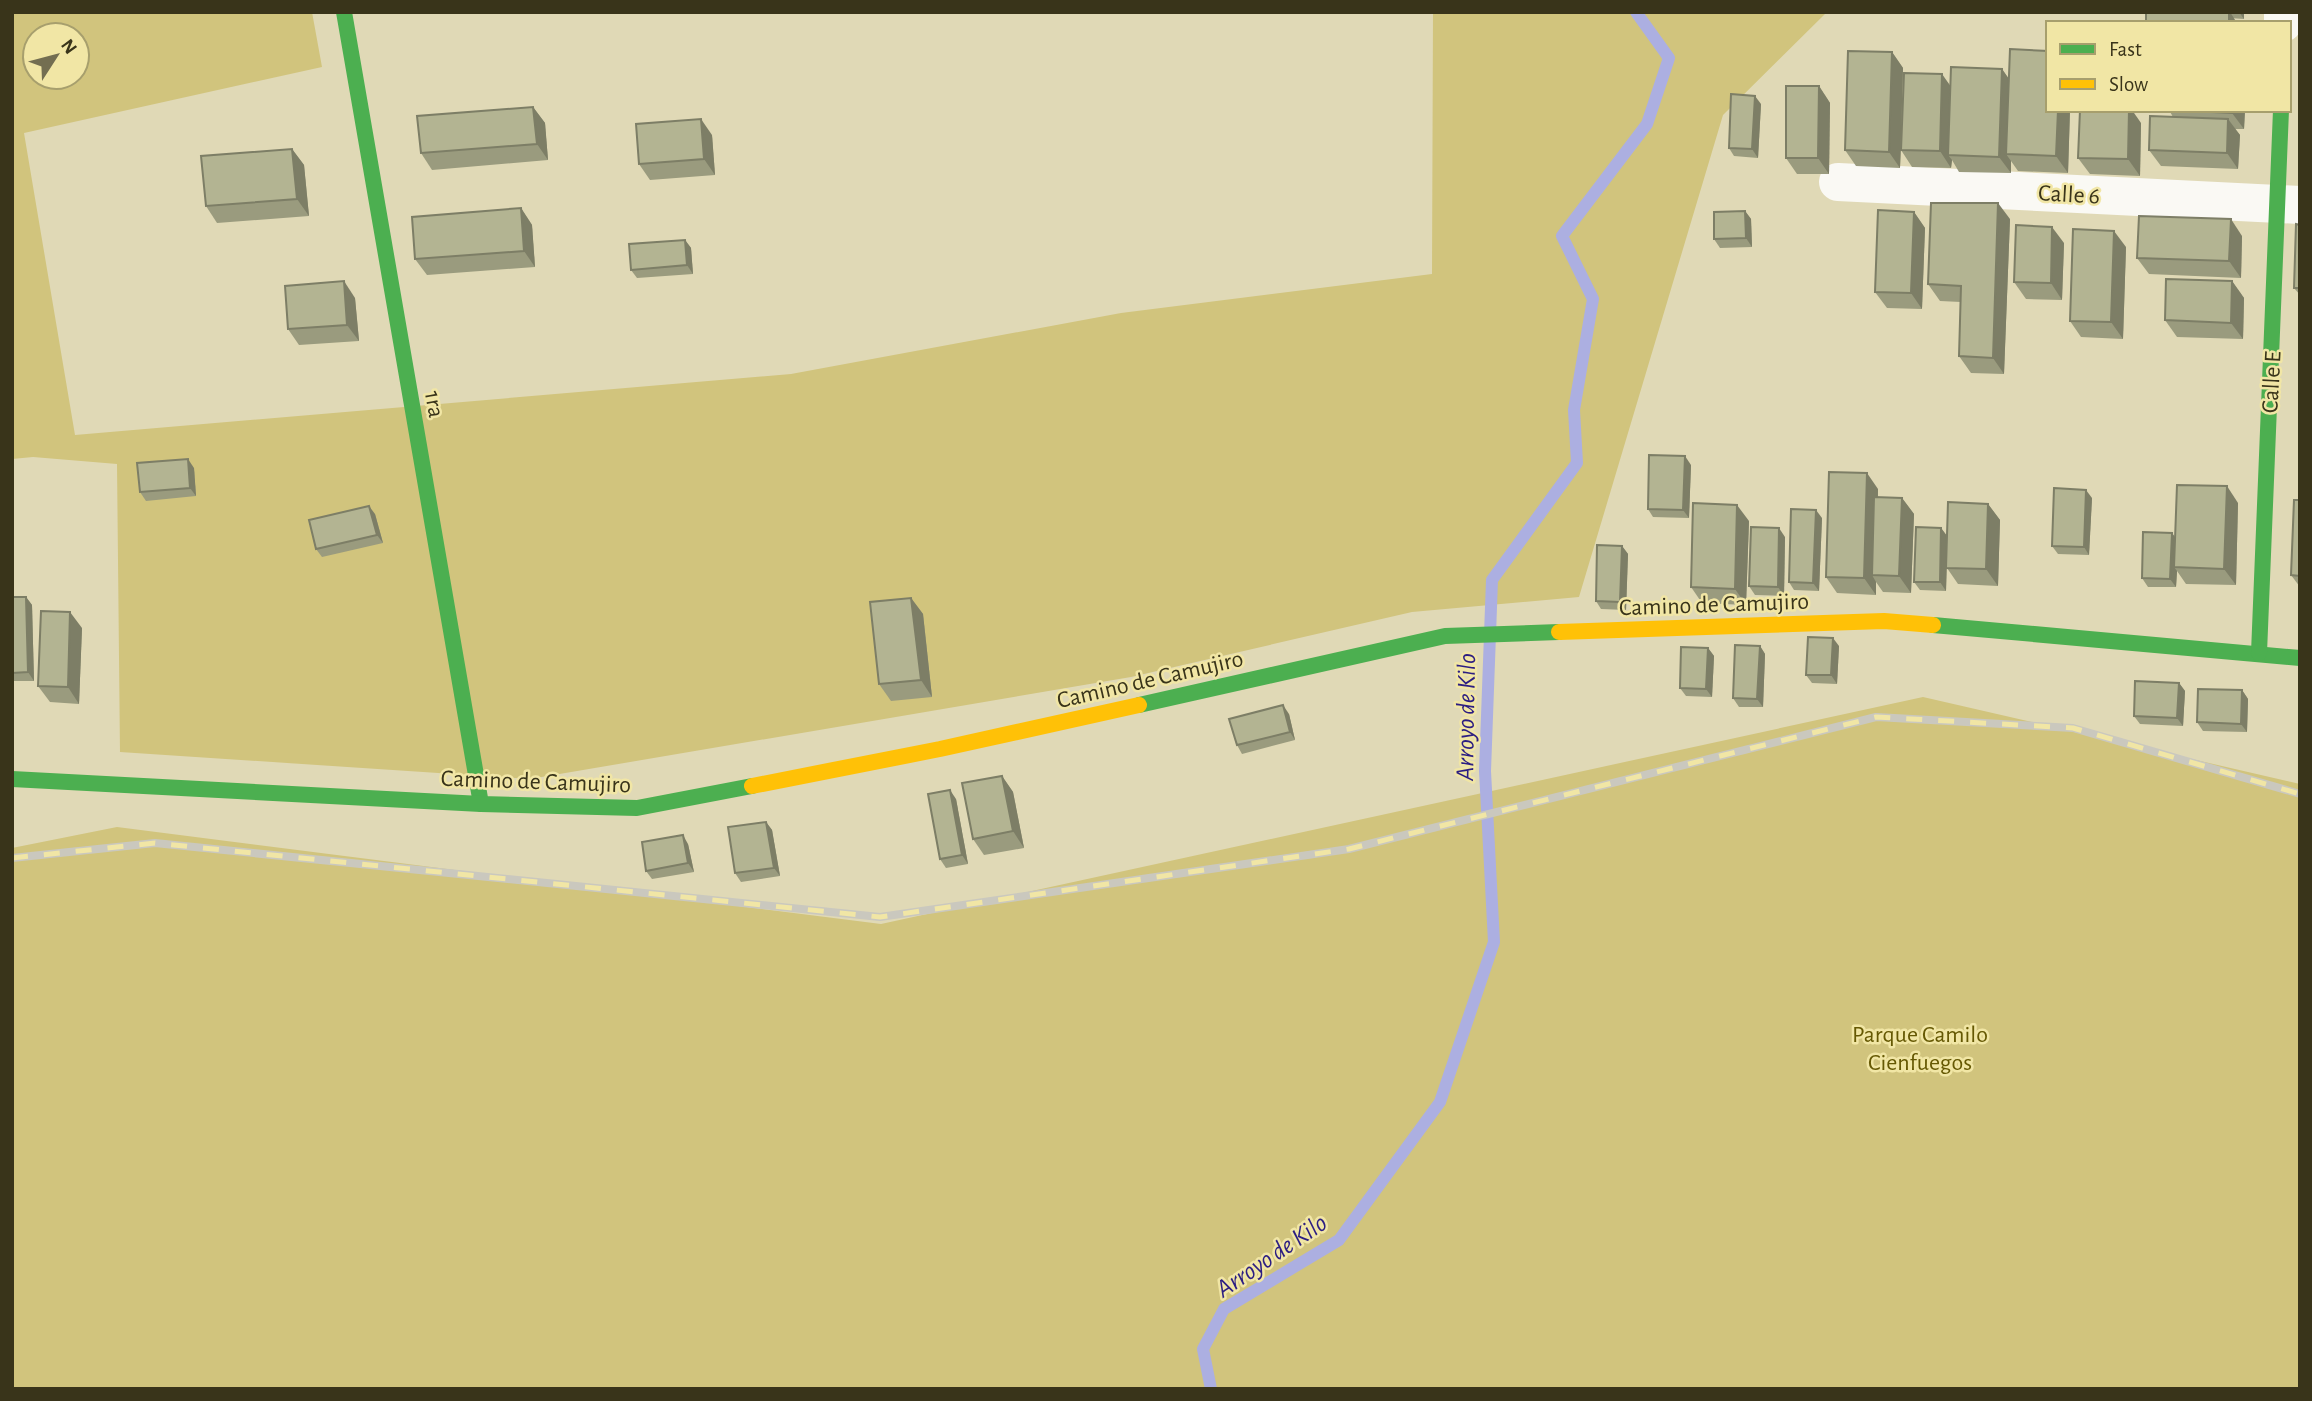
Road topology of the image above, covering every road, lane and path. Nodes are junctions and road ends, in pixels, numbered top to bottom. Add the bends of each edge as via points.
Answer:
1 (344, 12) edge
2 (2281, 112) edge
3 (1838, 182) dead end
4 (2289, 205) edge
5 (2259, 653) junction
6 (2300, 658) edge
7 (12, 779) edge
8 (481, 804) junction

1 - 8 street, 1ra
2 - 4 street, Calle E
3 - 4 street, Calle 6
4 - 5 street, Calle E
5 - 6 street, Camino de Camujiro
5 - 8 street, Camino de Camujiro via 1884,621 1445,636 940,749 636,808
7 - 8 street, Camino de Camujiro

